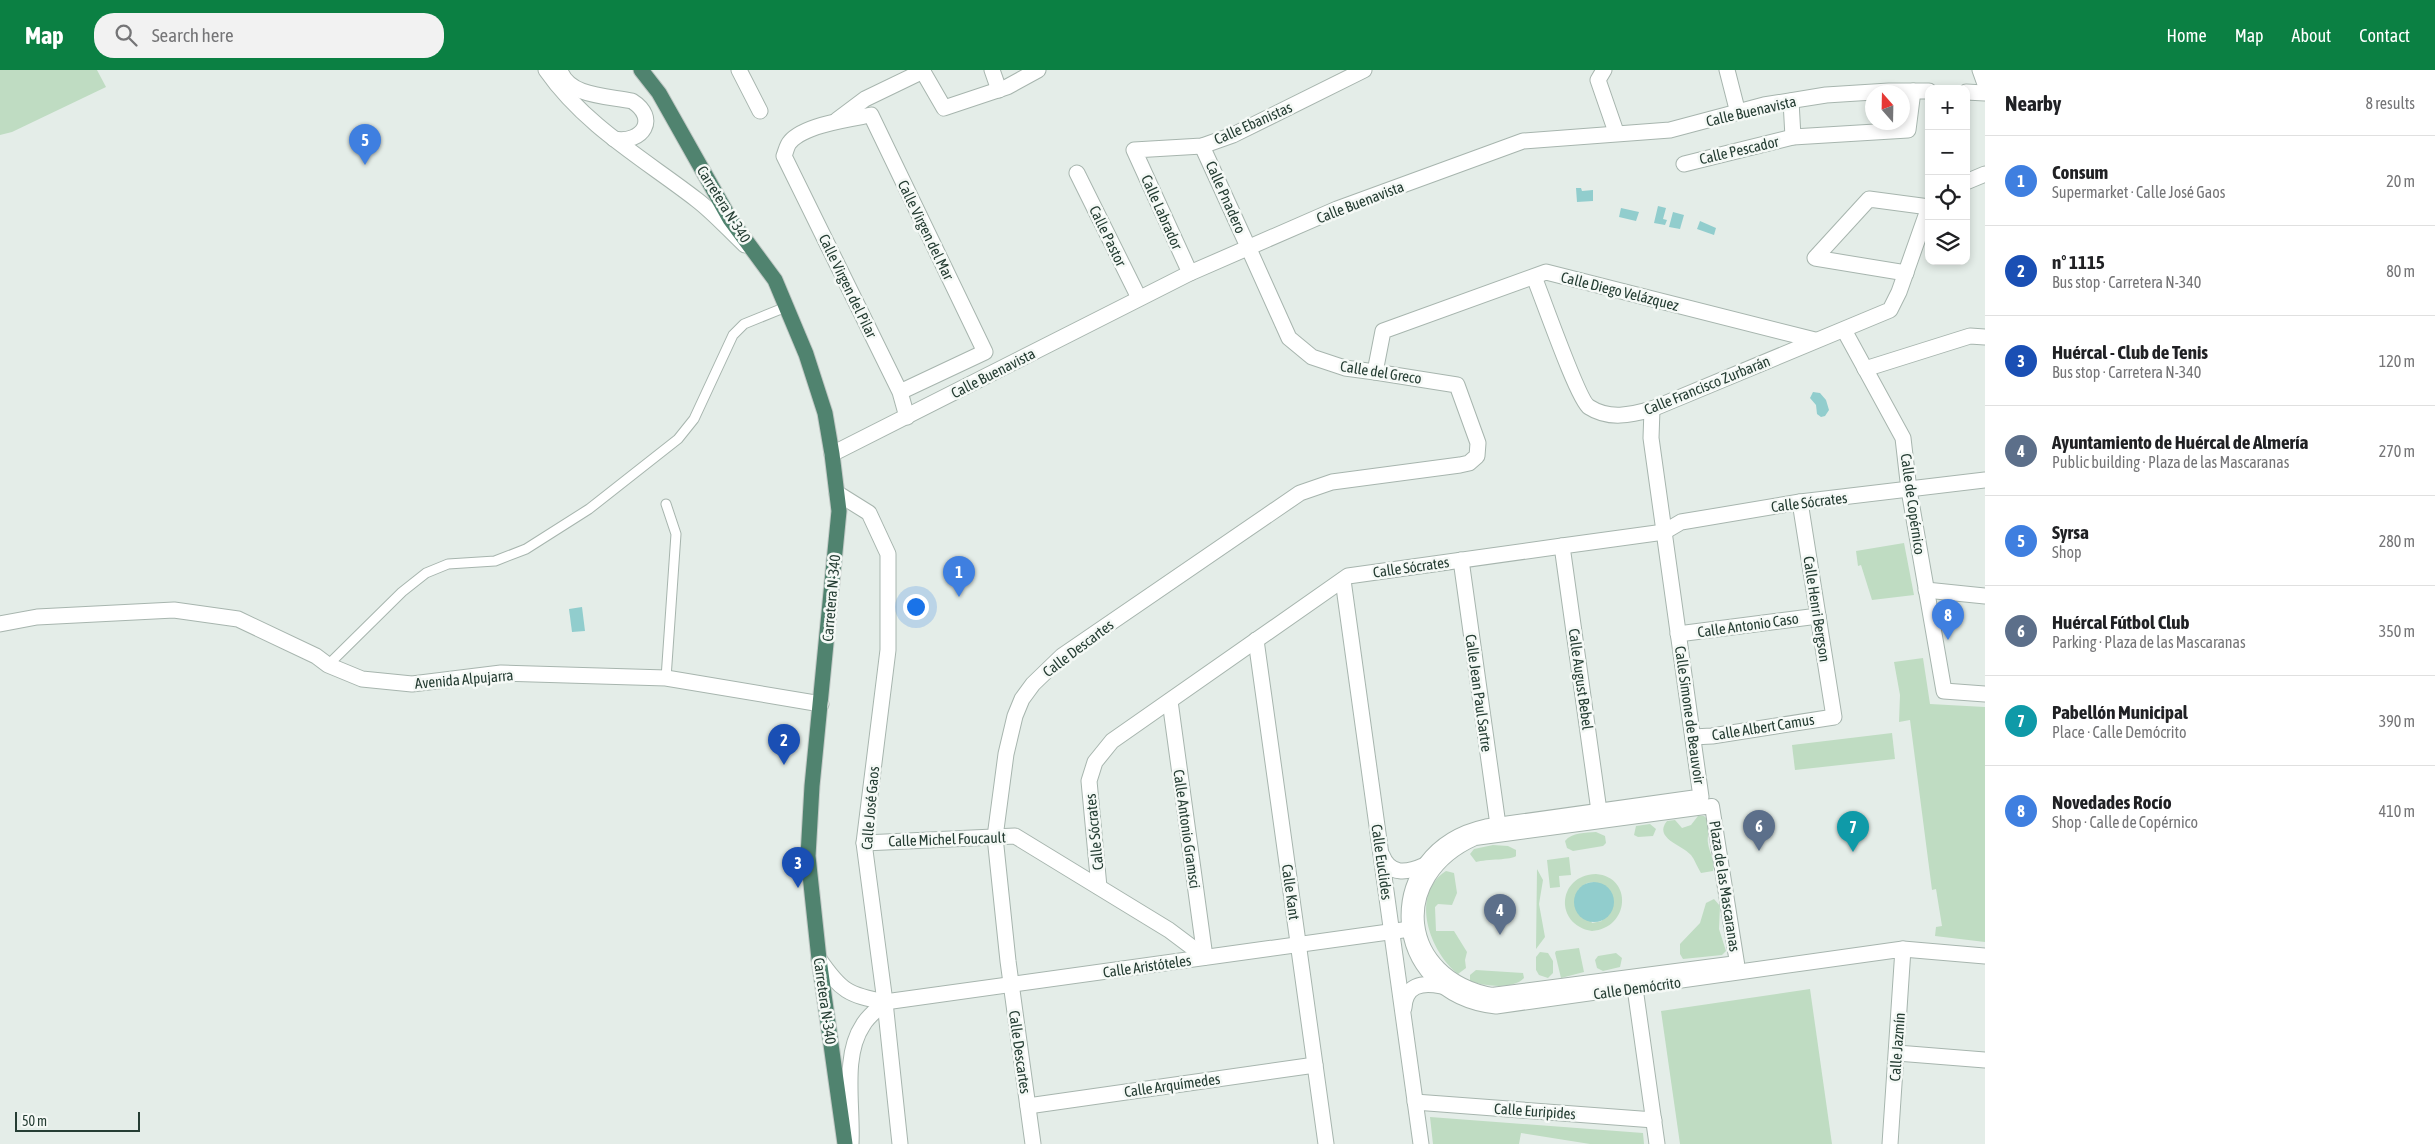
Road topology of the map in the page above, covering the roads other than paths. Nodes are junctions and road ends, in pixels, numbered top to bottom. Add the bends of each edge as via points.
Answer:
1 (546, 70) edge
2 (560, 70) edge
3 (641, 70) edge
4 (653, 70) edge
5 (739, 70) edge
6 (923, 70) edge
7 (992, 70) edge
8 (1038, 70) edge
9 (1363, 70) edge
10 (1727, 70) edge
11 (1980, 70) edge
12 (1604, 73) edge
13 (1985, 84) edge
14 (999, 90) junction
15 (1912, 91) junction
16 (1925, 91) edge
17 (1970, 92) edge
18 (659, 93) junction
19 (1985, 93) edge
20 (1792, 101) junction
21 (760, 111) dead end
22 (1738, 113) junction
23 (834, 122) junction
24 (1616, 132) junction
25 (1793, 137) junction
26 (614, 139) junction
27 (1202, 146) junction
28 (1134, 150) joint
29 (784, 156) joint
30 (1684, 164) dead end
31 (1077, 173) dead end
32 (1985, 174) edge
33 (1970, 180) edge
34 (1925, 206) edge
35 (1925, 218) edge
36 (1249, 249) junction
37 (758, 257) junction
38 (1190, 273) junction
39 (1906, 273) junction
40 (1534, 276) junction
41 (1140, 298) junction
42 (786, 306) junction
43 (1844, 330) junction
44 (1985, 337) edge
45 (1815, 340) junction
46 (1865, 369) junction
47 (1375, 372) junction
48 (900, 392) junction
49 (1652, 410) junction
50 (907, 417) junction
51 (1478, 443) joint
52 (832, 454) junction
53 (1985, 480) edge
54 (1909, 490) junction
55 (837, 492) junction
56 (1800, 502) junction
57 (666, 504) dead end
58 (1664, 532) junction
59 (1562, 546) junction
60 (1461, 560) junction
61 (1343, 580) junction
62 (1926, 590) junction
63 (1985, 596) edge
64 (1818, 616) junction
65 (0, 624) edge
66 (1678, 634) junction
67 (1256, 640) junction
68 (328, 664) junction
69 (666, 678) junction
70 (1985, 694) edge
71 (1170, 701) junction
72 (821, 704) junction
73 (1834, 717) joint
74 (1693, 737) junction
75 (1599, 811) junction
76 (1498, 825) junction
77 (995, 837) junction
78 (864, 843) junction
79 (1380, 848) junction
80 (1425, 865) junction
81 (1100, 888) junction
82 (1419, 896) joint
83 (1410, 929) junction
84 (1392, 931) junction
85 (1299, 944) junction
86 (1903, 949) junction
87 (1985, 956) edge
88 (1205, 958) junction
89 (819, 960) junction
90 (1011, 985) junction
91 (1442, 986) junction
92 (1635, 988) junction
93 (885, 1002) junction
94 (1403, 1015) junction
95 (1898, 1053) junction
96 (1985, 1060) edge
97 (1316, 1065) junction
98 (1416, 1102) junction
99 (1028, 1106) junction
100 (1654, 1120) junction
101 (845, 1144) edge
102 (851, 1144) edge
103 (900, 1144) edge
104 (1033, 1144) edge
105 (1326, 1144) edge
106 (1421, 1144) edge
107 (1657, 1144) edge
108 (1890, 1144) edge

1 - 26 street via 581,111
2 - 26 street via 564,82 580,90 639,105 646,122 643,131 637,138
3 - 18 highway
4 - 18 highway
5 - 21 street
6 - 14 street via 944,108
6 - 23 street via 865,99
7 - 14 street
8 - 14 street
9 - 27 street, Calle Ebanistas via 1233,135
10 - 22 street
11 - 13 street
12 - 24 street
15 - 16 street, Calle Buenavista
15 - 20 street, Calle Buenavista via 1826,95
15 - 25 street, Calle Pescador via 1908,130
17 - 19 street
18 - 37 highway, Carretera N-340 via 718,198
20 - 22 street, Calle Buenavista
20 - 25 street, Calle Pescador
22 - 24 street, Calle Buenavista via 1670,130
23 - 29 street, Calle Virgen del Mar via 797,136 789,143
23 - 48 street, Calle Virgen del Mar via 871,115 985,352
24 - 36 street, Calle Buenavista via 1523,141 1337,209
25 - 30 street, Calle Pescador
26 - 37 street via 698,201
27 - 28 street, Calle Ebanistas
27 - 36 street, Calle Pnadero
28 - 38 street, Calle Labrador
29 - 48 street, Calle Virgen del Pilar
31 - 41 street, Calle Pastor
32 - 33 street
34 - 39 street via 1869,199 1815,258
35 - 39 street, Calle Francisco Zurbarán
36 - 38 street, Calle Buenavista
36 - 47 street, Calle del Greco via 1289,338 1312,357 1345,368
37 - 42 highway, Carretera N-340 via 775,280
38 - 41 street, Calle Buenavista
39 - 43 street, Calle Francisco Zurbarán via 1890,310
40 - 45 street, Calle Diego Velázquez via 1546,272
40 - 47 street, Calle Diego Velázquez via 1382,331
40 - 49 street, Calle Francisco Zurbarán via 1587,406 1616,416
41 - 50 street, Calle Buenavista
42 - 52 highway, Carretera N-340 via 806,354 824,413
42 - 68 lane via 744,324 733,335 694,419 678,439 604,498 526,549 495,562 448,564 426,573
43 - 45 street, Calle Francisco Zurbarán
43 - 46 street, Calle de Copérnico
44 - 46 street via 1970,336
45 - 49 street, Calle Francisco Zurbarán
46 - 54 street, Calle de Copérnico via 1903,438
47 - 51 street, Calle del Greco via 1457,384
48 - 50 street, Calle Virgen del Pilar
49 - 58 street, Calle Simone de Beauvoir via 1651,438
50 - 52 street, Calle Buenavista
51 - 77 street, Calle Descartes via 1477,456 1469,463 1332,482 1300,493 1062,656 1032,684 1015,716 1006,754
52 - 55 highway, Carretera N-340
53 - 54 street, Calle Sócrates
54 - 56 street, Calle Sócrates
54 - 62 street, Calle de Copérnico
55 - 72 highway, Carretera N-340 via 839,511
55 - 78 street, Calle José Gaos via 869,513 888,554 888,650
56 - 58 street, Calle Sócrates via 1681,522
56 - 64 street, Calle Henri Bergson
57 - 69 lane via 676,534
58 - 59 street, Calle Sócrates
58 - 66 street, Calle Simone de Beauvoir
59 - 60 street, Calle Sócrates
59 - 75 street, Calle August Bebel
60 - 61 street, Calle Sócrates via 1348,576
60 - 76 street, Calle Jean Paul Sartre
61 - 67 street, Calle Sócrates
61 - 79 street, Calle Euclides
62 - 63 street
62 - 70 street, Calle de Copérnico via 1944,690
64 - 66 street, Calle Antonio Caso
64 - 73 street, Calle Henri Bergson
65 - 68 street, Avenida Alpujarra via 37,618 174,610 238,618
66 - 74 street, Calle Simone de Beauvoir
67 - 71 street, Calle Sócrates
67 - 85 street, Calle Kant
68 - 69 street, Avenida Alpujarra via 362,679 412,684 501,673
69 - 72 street, Avenida Alpujarra
71 - 81 street, Calle Sócrates via 1112,741 1095,762 1089,791
71 - 88 street, Calle Antonio Gramsci
72 - 89 highway, Carretera N-340 via 808,856
73 - 74 street, Calle Albert Camus
74 - 75 street, Calle Simone de Beauvoir via 1701,797
75 - 76 street
76 - 80 street via 1458,836
77 - 78 street, Calle Michel Foucault
77 - 81 street, Calle Michel Foucault via 1015,836
77 - 90 street, Calle Descartes
78 - 93 street, Calle José Gaos
79 - 80 street via 1387,864 1399,872 1413,871
79 - 84 street, Calle Euclides
80 - 83 street, Calle Demócrito via 1412,892
81 - 88 street, Calle Michel Foucault via 1169,930
82 - 82 street, Plaza de las Mascaranas via 1437,864 1456,848 1476,838 1712,806 1737,963 1502,995 1480,992 1444,974 1431,959 1418,931 1416,910
83 - 84 street, Calle Aristóteles
83 - 91 street, Calle Demócrito via 1422,964
84 - 85 street, Calle Aristóteles
84 - 94 street, Calle Euclides
85 - 88 street, Calle Aristóteles
85 - 97 street, Calle Kant
86 - 87 street, Calle Demócrito
86 - 92 street, Calle Demócrito
86 - 95 street, Calle Jazmín
88 - 90 street, Calle Aristóteles
89 - 93 street, Calle Aristóteles via 835,983 859,997
89 - 101 highway, Carretera N-340
90 - 93 street, Calle Aristóteles
90 - 99 street, Calle Descartes
91 - 92 street, Calle Demócrito via 1467,1001 1496,1006
91 - 94 street via 1428,983 1415,986 1405,997
92 - 100 street
93 - 102 street via 863,1024 850,1061
93 - 103 street, Calle José Gaos
94 - 98 street, Calle Euclides
95 - 96 street
95 - 108 street, Calle Jazmín
97 - 99 street, Calle Arquímedes
97 - 105 street, Calle Kant
98 - 100 street, Calle Euripides
98 - 106 street, Calle Euclides
99 - 104 street, Calle Descartes
100 - 107 street

